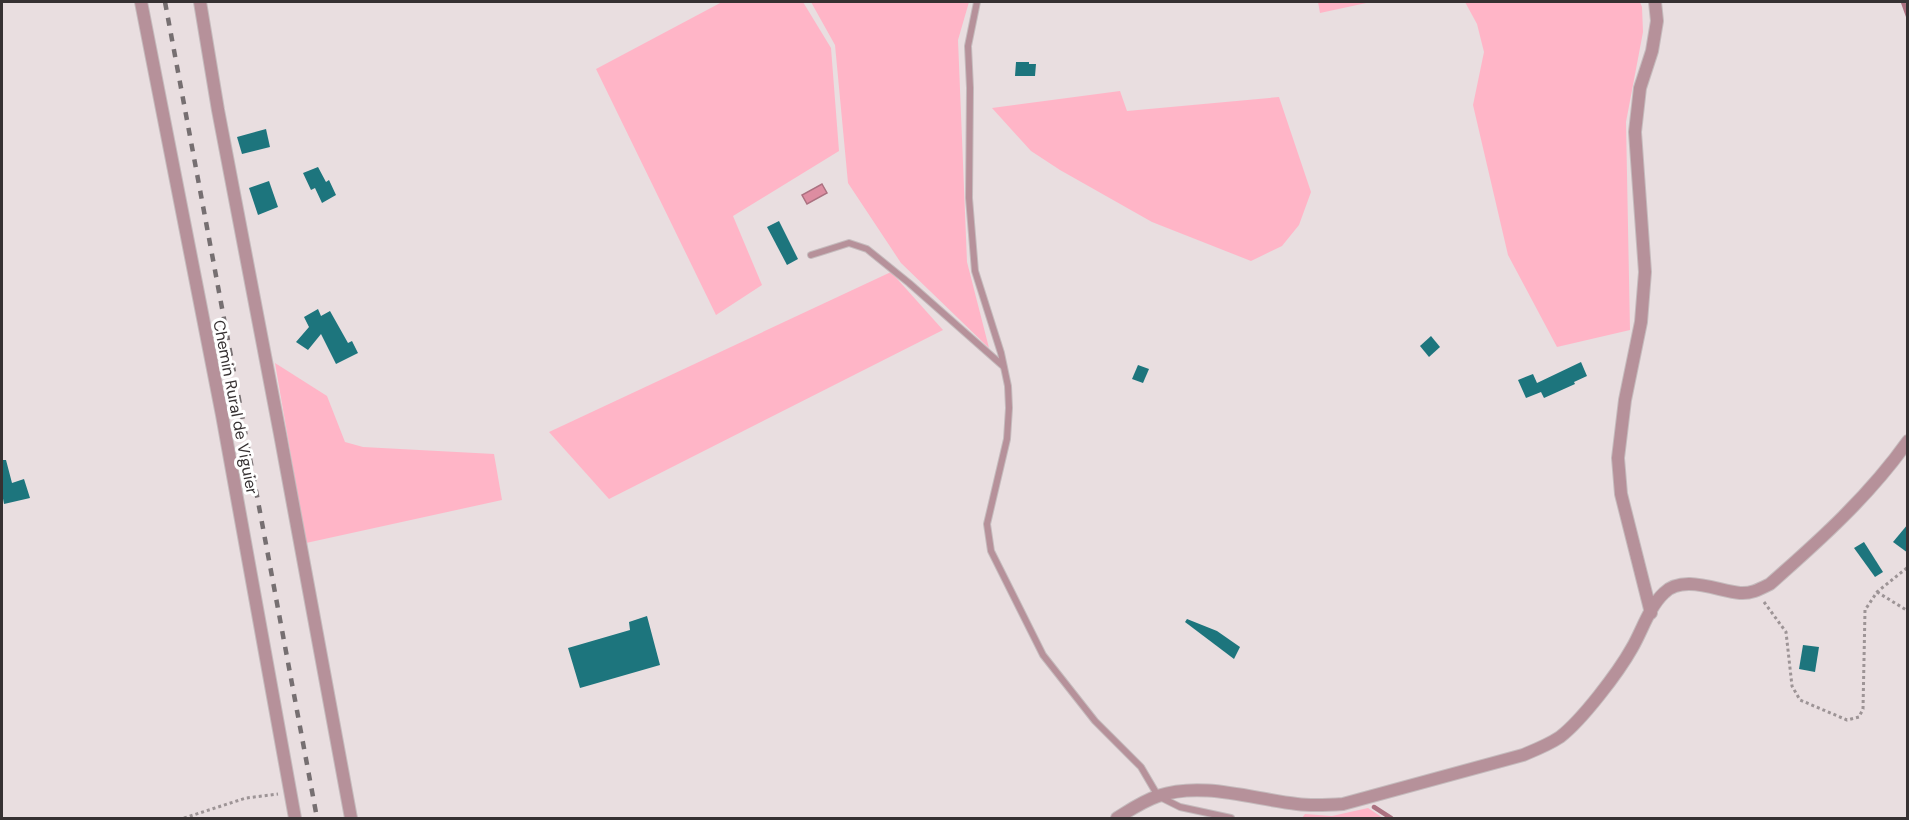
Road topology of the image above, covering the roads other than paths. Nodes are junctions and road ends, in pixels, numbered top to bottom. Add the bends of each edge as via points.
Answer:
1 (141, 2) edge
2 (200, 2) edge
3 (977, 2) edge
4 (1655, 2) edge
5 (811, 255) dead end
6 (1003, 366) junction
7 (1908, 441) edge
8 (1651, 613) junction
9 (1158, 796) junction
10 (296, 819) edge
11 (351, 819) edge
12 (1117, 819) edge
13 (1231, 819) edge

1 - 10 street, Chemin Rural de Viguier
2 - 11 street
3 - 6 lane via 968,46 969,198 975,271
4 - 8 street via 1653,51 1640,88 1635,132 1645,272 1641,322 1618,458 1621,494
5 - 6 lane via 849,243 867,249
6 - 9 lane via 1008,386 1007,439 987,524 991,551 1043,655 1095,721 1141,767
7 - 8 street via 1853,508 1770,584 1741,593 1693,584 1680,586 1665,592
8 - 9 street via 1622,666 1573,724 1560,737 1523,755 1343,804 1299,805 1203,791
9 - 12 street
9 - 13 lane via 1180,807

